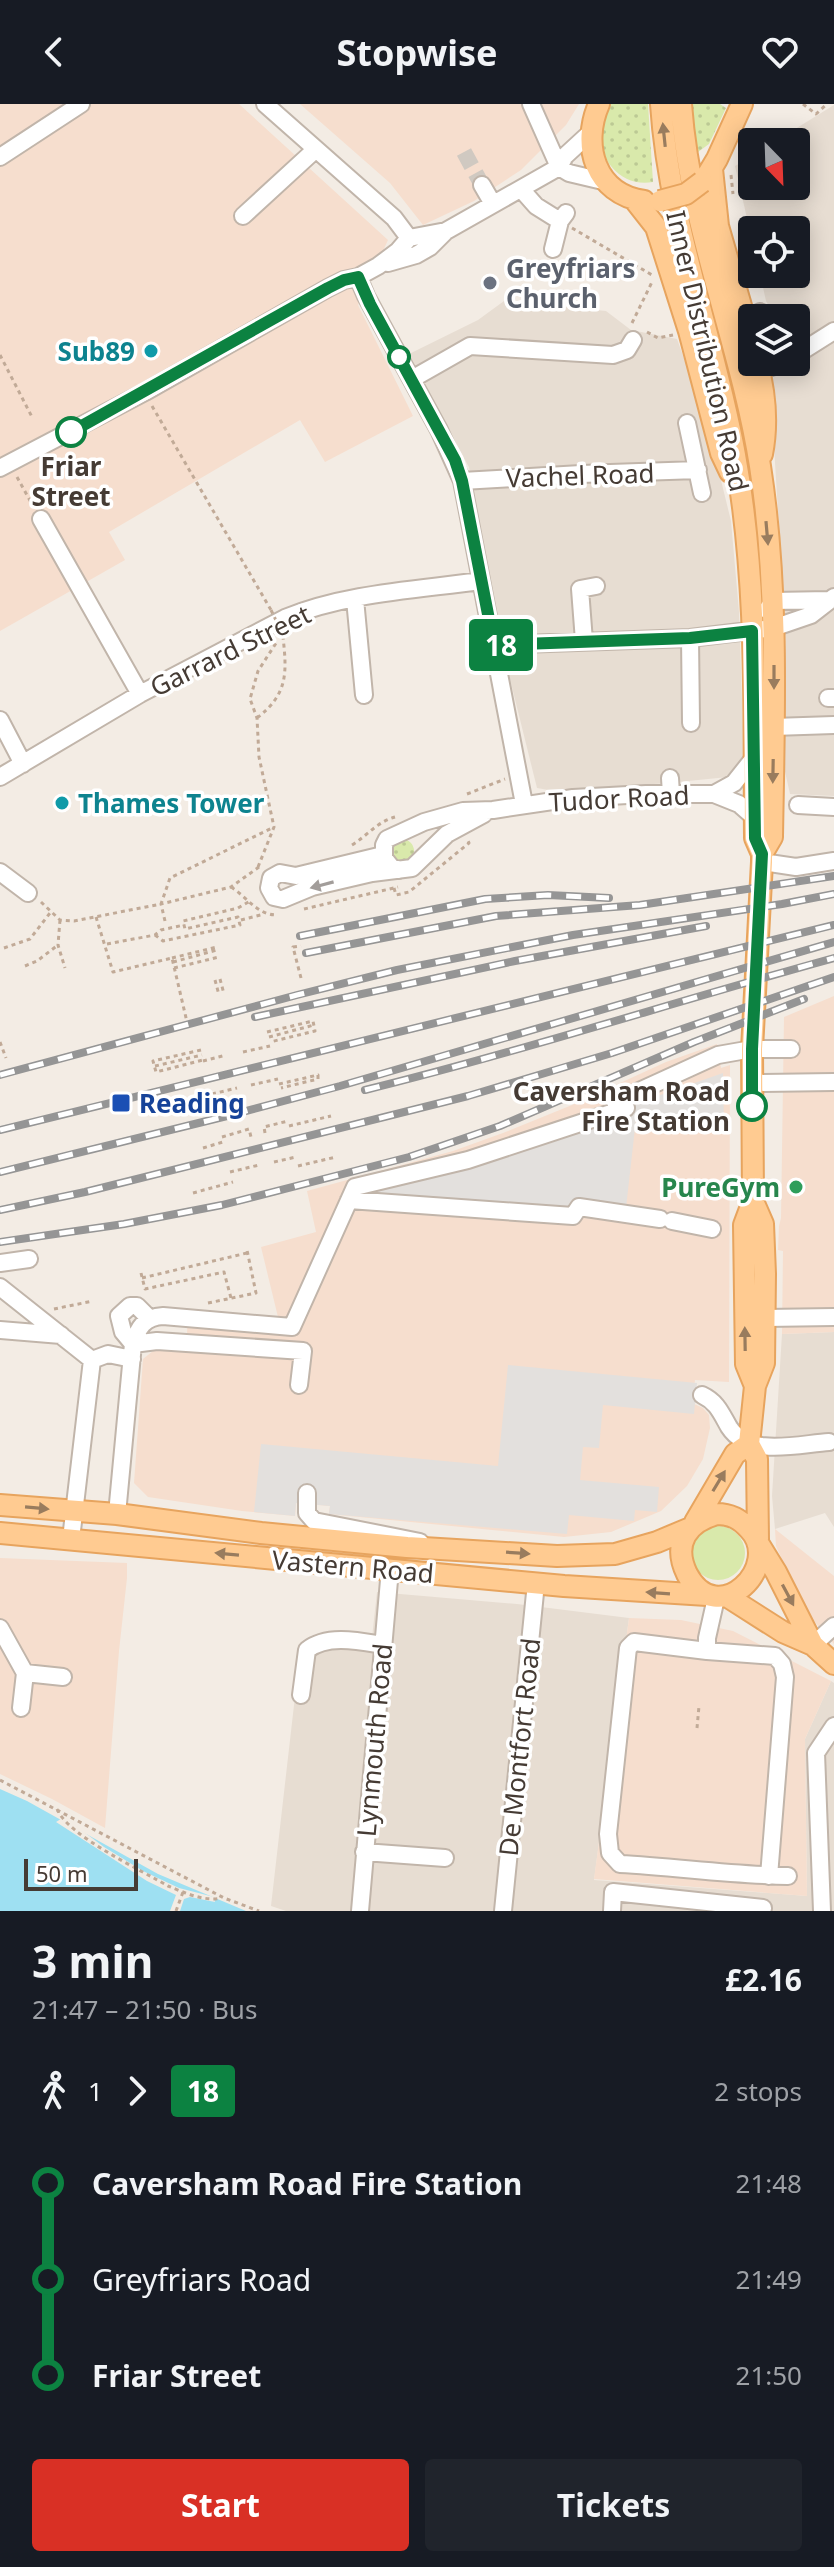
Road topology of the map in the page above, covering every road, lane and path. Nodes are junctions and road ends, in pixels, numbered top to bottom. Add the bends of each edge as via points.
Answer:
1 (81, 104) edge
2 (265, 104) edge
3 (531, 104) edge
4 (599, 104) edge
5 (661, 104) edge
6 (681, 104) edge
7 (803, 104) edge
8 (827, 104) edge
9 (738, 105) edge
10 (590, 133) junction
11 (316, 149) junction
12 (0, 157) edge
13 (559, 167) junction
14 (707, 175) junction
15 (607, 182) junction
16 (482, 185) tunnel mouth
17 (521, 189) junction
18 (634, 199) junction
19 (493, 204) junction
20 (243, 216) dead end
21 (563, 217) junction
22 (446, 231) junction
23 (409, 238) junction
24 (553, 249) dead end
25 (378, 266) junction
26 (358, 277) junction
27 (740, 304) edge
28 (689, 331) junction
29 (834, 331) edge
30 (639, 336) junction
31 (810, 346) edge
32 (0, 355) edge
33 (760, 376) edge
34 (412, 379) junction
35 (145, 392) junction
36 (32, 417) dead end
37 (687, 423) dead end
38 (5, 466) edge
39 (760, 466) junction
40 (698, 470) junction
41 (462, 481) junction
42 (702, 493) dead end
43 (742, 501) junction
44 (41, 519) joint
45 (481, 581) junction
46 (596, 586) dead end
47 (832, 598) edge
48 (355, 599) junction
49 (773, 601) junction
50 (773, 628) junction
51 (282, 633) junction
52 (690, 638) junction
53 (752, 638) junction
54 (584, 641) junction
55 (494, 645) junction
56 (140, 694) junction
57 (364, 695) dead end
58 (257, 718) junction
59 (0, 720) edge
60 (691, 723) dead end
61 (834, 725) edge
62 (773, 727) junction
63 (753, 759) junction
64 (23, 764) junction
65 (0, 777) edge
66 (714, 794) junction
67 (524, 804) junction
68 (798, 805) dead end
69 (834, 807) edge
70 (493, 810) junction
71 (755, 818) junction
72 (274, 827) junction
73 (405, 832) junction
74 (467, 840) dead end
75 (383, 855) junction
76 (420, 858) junction
77 (762, 858) junction
78 (834, 861) edge
79 (258, 867) dead end
80 (399, 870) junction
81 (0, 872) edge
82 (248, 873) dead end
83 (231, 887) junction
84 (394, 888) dead end
85 (242, 894) dead end
86 (34, 898) joint
87 (250, 901) dead end
88 (161, 904) junction
89 (50, 913) junction
90 (264, 914) dead end
91 (96, 917) junction
92 (60, 920) junction
93 (239, 920) junction
94 (165, 921) dead end
95 (184, 925) junction
96 (155, 935) junction
97 (105, 944) junction
98 (58, 945) junction
99 (301, 946) dead end
100 (4, 948) dead end
101 (217, 948) dead end
102 (219, 957) dead end
103 (172, 960) junction
104 (25, 966) dead end
105 (65, 968) dead end
106 (174, 968) junction
107 (301, 978) dead end
108 (217, 980) dead end
109 (221, 995) dead end
110 (187, 1022) dead end
111 (267, 1032) dead end
112 (0, 1042) edge
113 (752, 1049) junction
114 (791, 1049) dead end
115 (243, 1052) dead end
116 (226, 1055) dead end
117 (202, 1056) junction
118 (6, 1058) dead end
119 (834, 1082) edge
120 (752, 1083) junction
121 (279, 1084) junction
122 (251, 1085) dead end
123 (237, 1088) dead end
124 (212, 1094) dead end
125 (214, 1102) joint
126 (331, 1116) dead end
127 (265, 1133) dead end
128 (222, 1137) dead end
129 (251, 1137) dead end
130 (223, 1142) dead end
131 (203, 1148) dead end
132 (296, 1157) dead end
133 (336, 1157) dead end
134 (274, 1162) dead end
135 (259, 1165) dead end
136 (298, 1166) dead end
137 (230, 1172) dead end
138 (233, 1182) dead end
139 (193, 1193) dead end
140 (349, 1200) junction
141 (753, 1201) junction
142 (712, 1229) dead end
143 (29, 1259) dead end
144 (0, 1263) edge
145 (0, 1287) edge
146 (231, 1298) junction
147 (15, 1299) junction
148 (93, 1301) dead end
149 (207, 1303) dead end
150 (50, 1310) dead end
151 (834, 1317) edge
152 (149, 1318) junction
153 (765, 1318) junction
154 (6, 1330) edge
155 (62, 1335) junction
156 (132, 1351) junction
157 (92, 1360) junction
158 (299, 1385) dead end
159 (755, 1386) junction
160 (702, 1395) dead end
161 (829, 1442) dead end
162 (749, 1444) junction
163 (307, 1493) dead end
164 (0, 1505) edge
165 (74, 1511) junction
166 (117, 1514) junction
167 (692, 1526) junction
168 (0, 1533) edge
169 (71, 1539) junction
170 (759, 1543) junction
171 (440, 1548) junction
172 (390, 1569) junction
173 (536, 1583) junction
174 (717, 1597) junction
175 (834, 1626) edge
176 (0, 1628) edge
177 (383, 1645) junction
178 (813, 1645) junction
179 (707, 1651) junction
180 (834, 1664) edge
181 (25, 1673) junction
182 (63, 1677) dead end
183 (301, 1695) dead end
184 (699, 1706) dead end
185 (21, 1708) dead end
186 (834, 1726) edge
187 (697, 1728) dead end
188 (0, 1780) edge
189 (57, 1809) junction
190 (364, 1852) junction
191 (445, 1858) dead end
192 (769, 1876) junction
193 (788, 1876) dead end
194 (183, 1892) junction
195 (224, 1898) junction
196 (176, 1911) edge
197 (259, 1911) edge
198 (360, 1911) edge
199 (503, 1911) edge
200 (612, 1911) edge
201 (762, 1911) edge
202 (822, 1911) edge

1 - 12 street
2 - 11 street
3 - 13 street
4 - 10 main road
43 -> 5 main road, Inner Distribution Road via 723,393 674,203
6 - 39 main road, Inner Distribution Road via 699,221
7 - 8 path via 816,114
9 - 14 main road
10 - 13 street
10 - 15 main road via 594,157
11 - 20 street
11 - 23 street via 394,218
13 - 15 street
13 - 17 street
14 - 18 main road, bridge via 686,194 660,201
14 - 27 main road
15 - 18 main road
16 - 19 street
17 - 19 street
17 - 21 street via 536,206
18 - 28 main road via 656,227
19 - 22 street
21 - 24 street
21 - 30 path via 655,276 630,329
22 - 23 street
22 - 25 street via 416,255
23 - 25 street
25 - 26 street
26 - 34 street
26 - 35 street via 328,288
28 - 30 path
28 - 43 main road via 721,453
29 - 31 street
30 - 34 street via 627,350 613,355 470,346
32 - 36 path
33 - 39 main road via 766,432
34 - 41 street
35 - 38 street
35 - 51 path, bridge
37 - 40 street
38 - 44 path
39 -> 49 main road, Inner Distribution Road
40 - 41 street, Vachel Road
40 - 42 street
41 - 45 street
43 - 53 main road, Inner Distribution Road
44 - 56 street
45 - 48 street, Garrard Street
45 - 55 street
46 - 54 street via 580,589
47 - 49 street
47 - 50 street via 811,615
48 - 56 street, Garrard Street via 309,608 270,624
48 - 57 street
49 - 50 main road, Inner Distribution Road
49 - 53 street
50 - 53 street
50 -> 62 main road, Inner Distribution Road
51 - 58 path via 258,671 250,699
51 - 58 path via 282,692
52 - 53 street
52 - 54 street
52 - 60 street
53 - 63 main road, Inner Distribution Road
54 - 55 street
55 - 67 street
56 - 64 street, Garrard Street
58 - 72 path via 259,757
59 - 64 street
61 - 62 street
62 -> 77 main road, Inner Distribution Road via 772,837
63 - 66 street, Tudor Road via 734,783
63 - 71 main road, Inner Distribution Road
64 - 65 street, Garrard Street
66 - 67 street, Tudor Road via 671,786 646,801 573,798
66 - 71 street, Tudor Road
67 - 70 street, Tudor Road
68 - 69 street
70 - 73 street via 463,811
70 - 76 street via 447,834
71 - 77 main road
72 - 79 path
72 - 88 path via 170,878
73 - 75 street via 387,839
73 - 76 street via 416,839
74 - 84 path via 409,892 396,895
75 - 80 street
80 -> 75 street via 312,887 283,899 269,888 271,878 280,873 296,876
76 - 80 street via 412,868
77 - 78 street via 796,867
77 - 113 main road
81 - 86 street
82 - 83 path
83 - 85 path
83 - 88 path
86 - 89 path
87 - 95 path via 183,921
88 - 91 path
88 - 94 path
89 - 92 path
89 - 100 path via 30,939
90 - 93 path
91 - 92 path
91 - 97 path
92 - 98 path
93 - 95 path via 185,929
93 - 96 path via 240,925 163,941
95 - 96 path
96 - 97 path
97 - 103 path via 113,972
98 - 104 path
98 - 105 path
99 - 107 path via 293,947
101 - 103 path
102 - 106 path
103 - 106 path
106 - 110 path
108 - 109 path
111 - 115 path via 313,1021 315,1031
112 - 118 path
113 - 114 street
113 - 120 main road
113 - 140 street via 718,1055 621,1105 495,1153 355,1187
116 - 117 path
117 - 117 path via 156,1072 153,1061
119 - 120 street
120 - 141 main road
121 - 121 path via 318,1079 318,1075
121 - 122 path
123 - 124 path
125 - 125 path via 192,1110 191,1108 191,1106
126 - 127 path via 264,1127
128 - 129 path via 249,1129
130 - 131 path
132 - 134 path
133 - 136 path
135 - 137 path
138 - 139 path
140 - 142 street via 573,1216 579,1207
140 - 152 street via 292,1327
141 - 153 main road via 763,1224
159 -> 141 main road via 746,1364 744,1236
143 - 144 street
145 - 147 street
146 - 146 path via 224,1272 145,1289 142,1276 247,1252 256,1293
146 - 149 path
147 - 154 street
147 - 155 street
148 - 150 path
151 - 153 street
152 - 156 street via 137,1332
152 - 156 street via 137,1306 123,1309 119,1316
153 - 159 main road via 764,1363
154 - 155 street
155 - 157 street
156 - 157 street
156 - 158 street via 157,1341 303,1351
156 - 166 street
157 - 165 street
159 - 162 main road
160 - 162 street via 712,1399 732,1431
161 - 162 street
167 -> 162 main road via 735,1454
162 - 170 main road via 757,1459
163 - 171 street via 307,1513 314,1521
164 -> 165 main road, Vastern Road
165 - 166 main road, Vastern Road
165 - 169 street
166 - 171 main road, Vastern Road
167 - 170 main road via 727,1514 742,1522
171 -> 167 main road, Vastern Road via 615,1554
167 - 174 main road via 683,1540 683,1560 693,1582
168 - 169 main road, Vastern Road
172 -> 169 main road, Vastern Road
170 - 174 main road via 754,1573 741,1589
170 -> 178 main road
172 - 173 main road, Vastern Road
172 - 177 street, Lynmouth Road
174 -> 173 main road, Vastern Road
173 - 199 street, De Montfort Road
174 - 178 main road
174 - 179 street
175 - 178 street
176 - 181 street
177 - 183 street via 315,1644 307,1650
177 - 190 street, Lynmouth Road
178 - 180 main road
179 - 192 street via 775,1656 782,1664
179 - 192 street via 634,1642 628,1648 611,1792 610,1853 620,1864
181 - 182 street
181 - 185 street
184 - 187 path
186 - 202 street via 816,1753
188 - 189 path
189 - 194 path via 77,1832
189 - 195 path
190 - 191 street
190 - 198 street, Lynmouth Road
192 - 193 street
194 - 195 path
194 - 196 path
195 - 197 path
200 - 201 street via 613,1892

